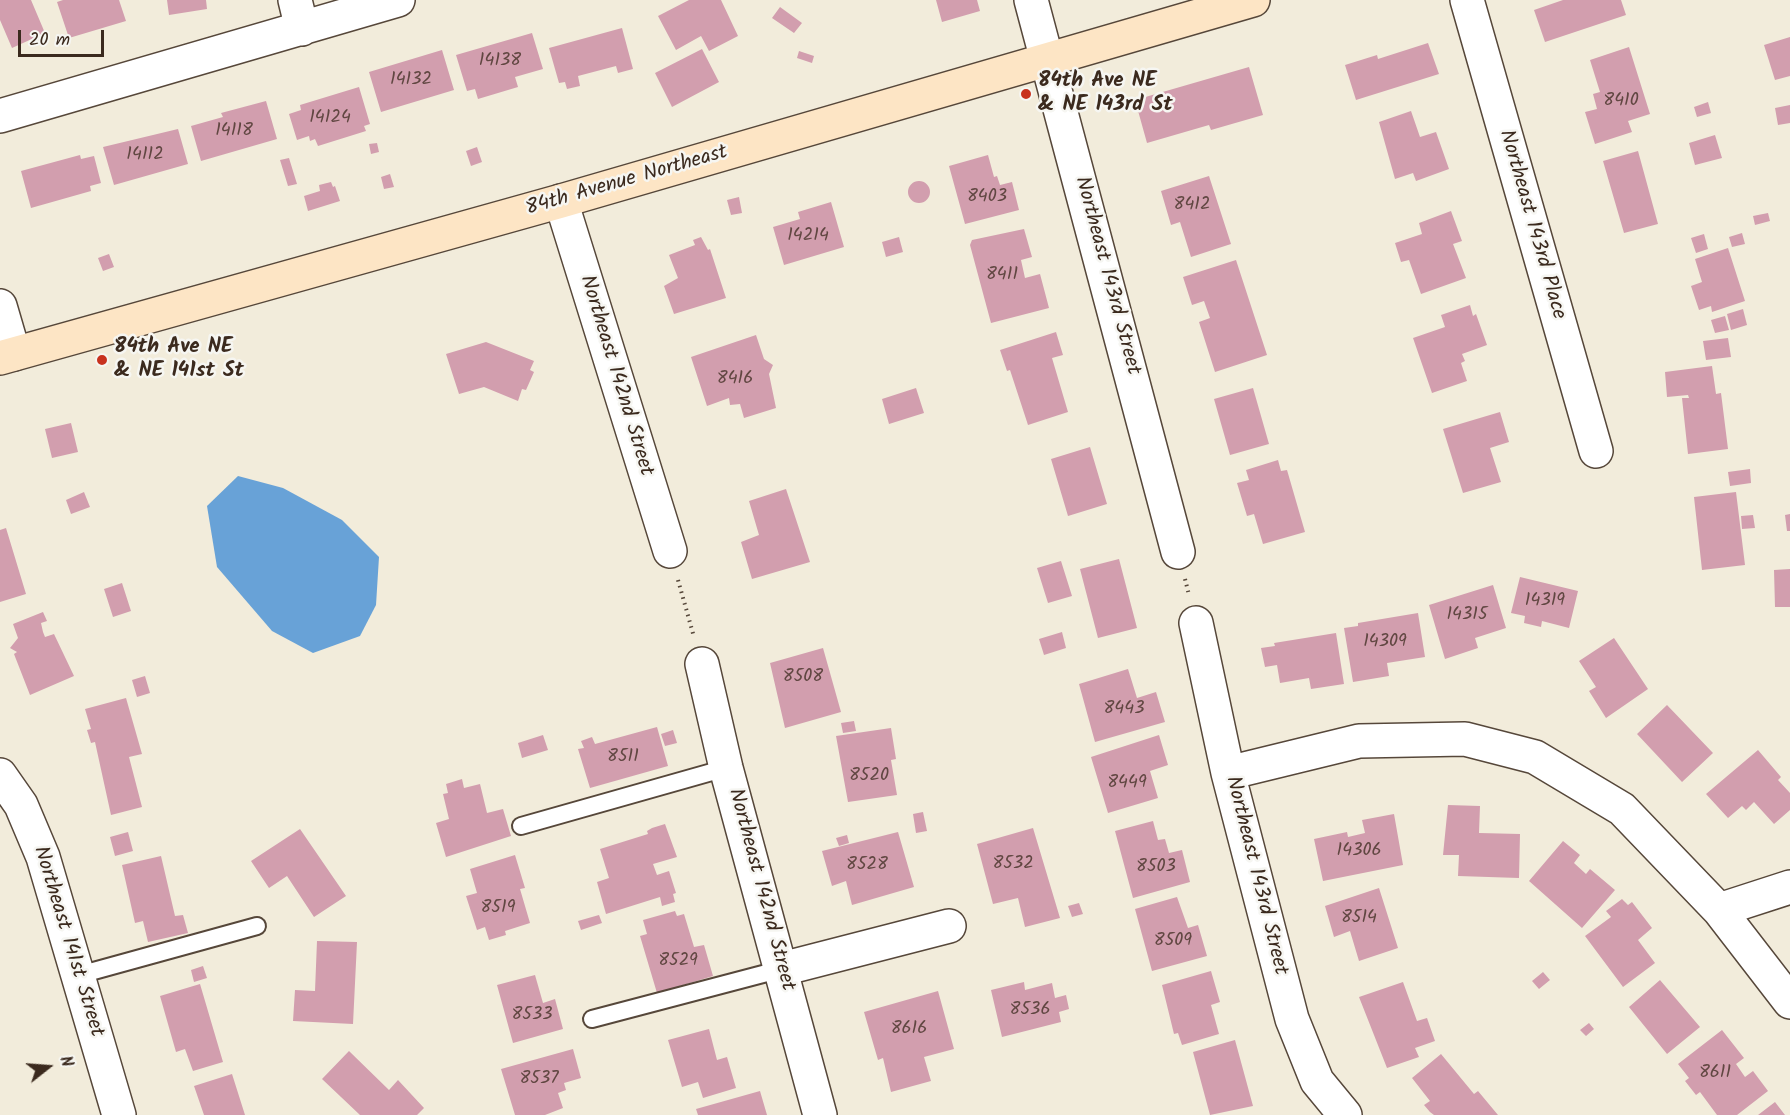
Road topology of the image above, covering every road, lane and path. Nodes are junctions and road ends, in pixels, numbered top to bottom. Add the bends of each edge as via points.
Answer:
1 (398, 0) edge
2 (1031, 0) edge
3 (1253, 0) edge
4 (1467, 0) edge
5 (299, 15) edge
6 (1048, 58) junction
7 (0, 116) edge
8 (561, 201) junction
9 (0, 306) edge
10 (7, 356) edge
11 (1596, 451) dead end
12 (670, 551) joint
13 (1178, 552) joint
14 (1196, 623) joint
15 (702, 664) joint
16 (726, 768) junction
17 (1228, 773) junction
18 (0, 775) edge
19 (521, 826) dead end
20 (1790, 887) edge
21 (1719, 910) junction
22 (257, 926) dead end
23 (949, 926) dead end
24 (782, 969) junction
25 (79, 975) junction
26 (1790, 1002) edge
27 (592, 1019) dead end
28 (119, 1115) edge
29 (820, 1115) edge
30 (1345, 1115) edge

1 - 5 street
2 - 6 street, Northeast 143rd Street
3 - 6 street, 84th Avenue Northeast
4 - 11 street, Northeast 143rd Place
5 - 7 street
6 - 8 street, 84th Avenue Northeast
6 - 13 street, Northeast 143rd Street
8 - 10 street, 84th Avenue Northeast
8 - 12 street, Northeast 142nd Street
9 - 10 street
12 - 15 path
13 - 14 path
14 - 17 street, Northeast 143rd Street
15 - 16 street, Northeast 142nd Street
16 - 19 lane
16 - 24 street, Northeast 142nd Street
17 - 21 street via 1359,741 1465,740 1535,757 1622,808
17 - 30 street, Northeast 143rd Street via 1292,1019 1317,1081
18 - 25 street, Northeast 141st Street via 21,805 43,857
20 - 21 street
21 - 26 street
22 - 25 lane
23 - 24 street
24 - 27 lane
24 - 29 street, Northeast 142nd Street
25 - 28 street, Northeast 141st Street

